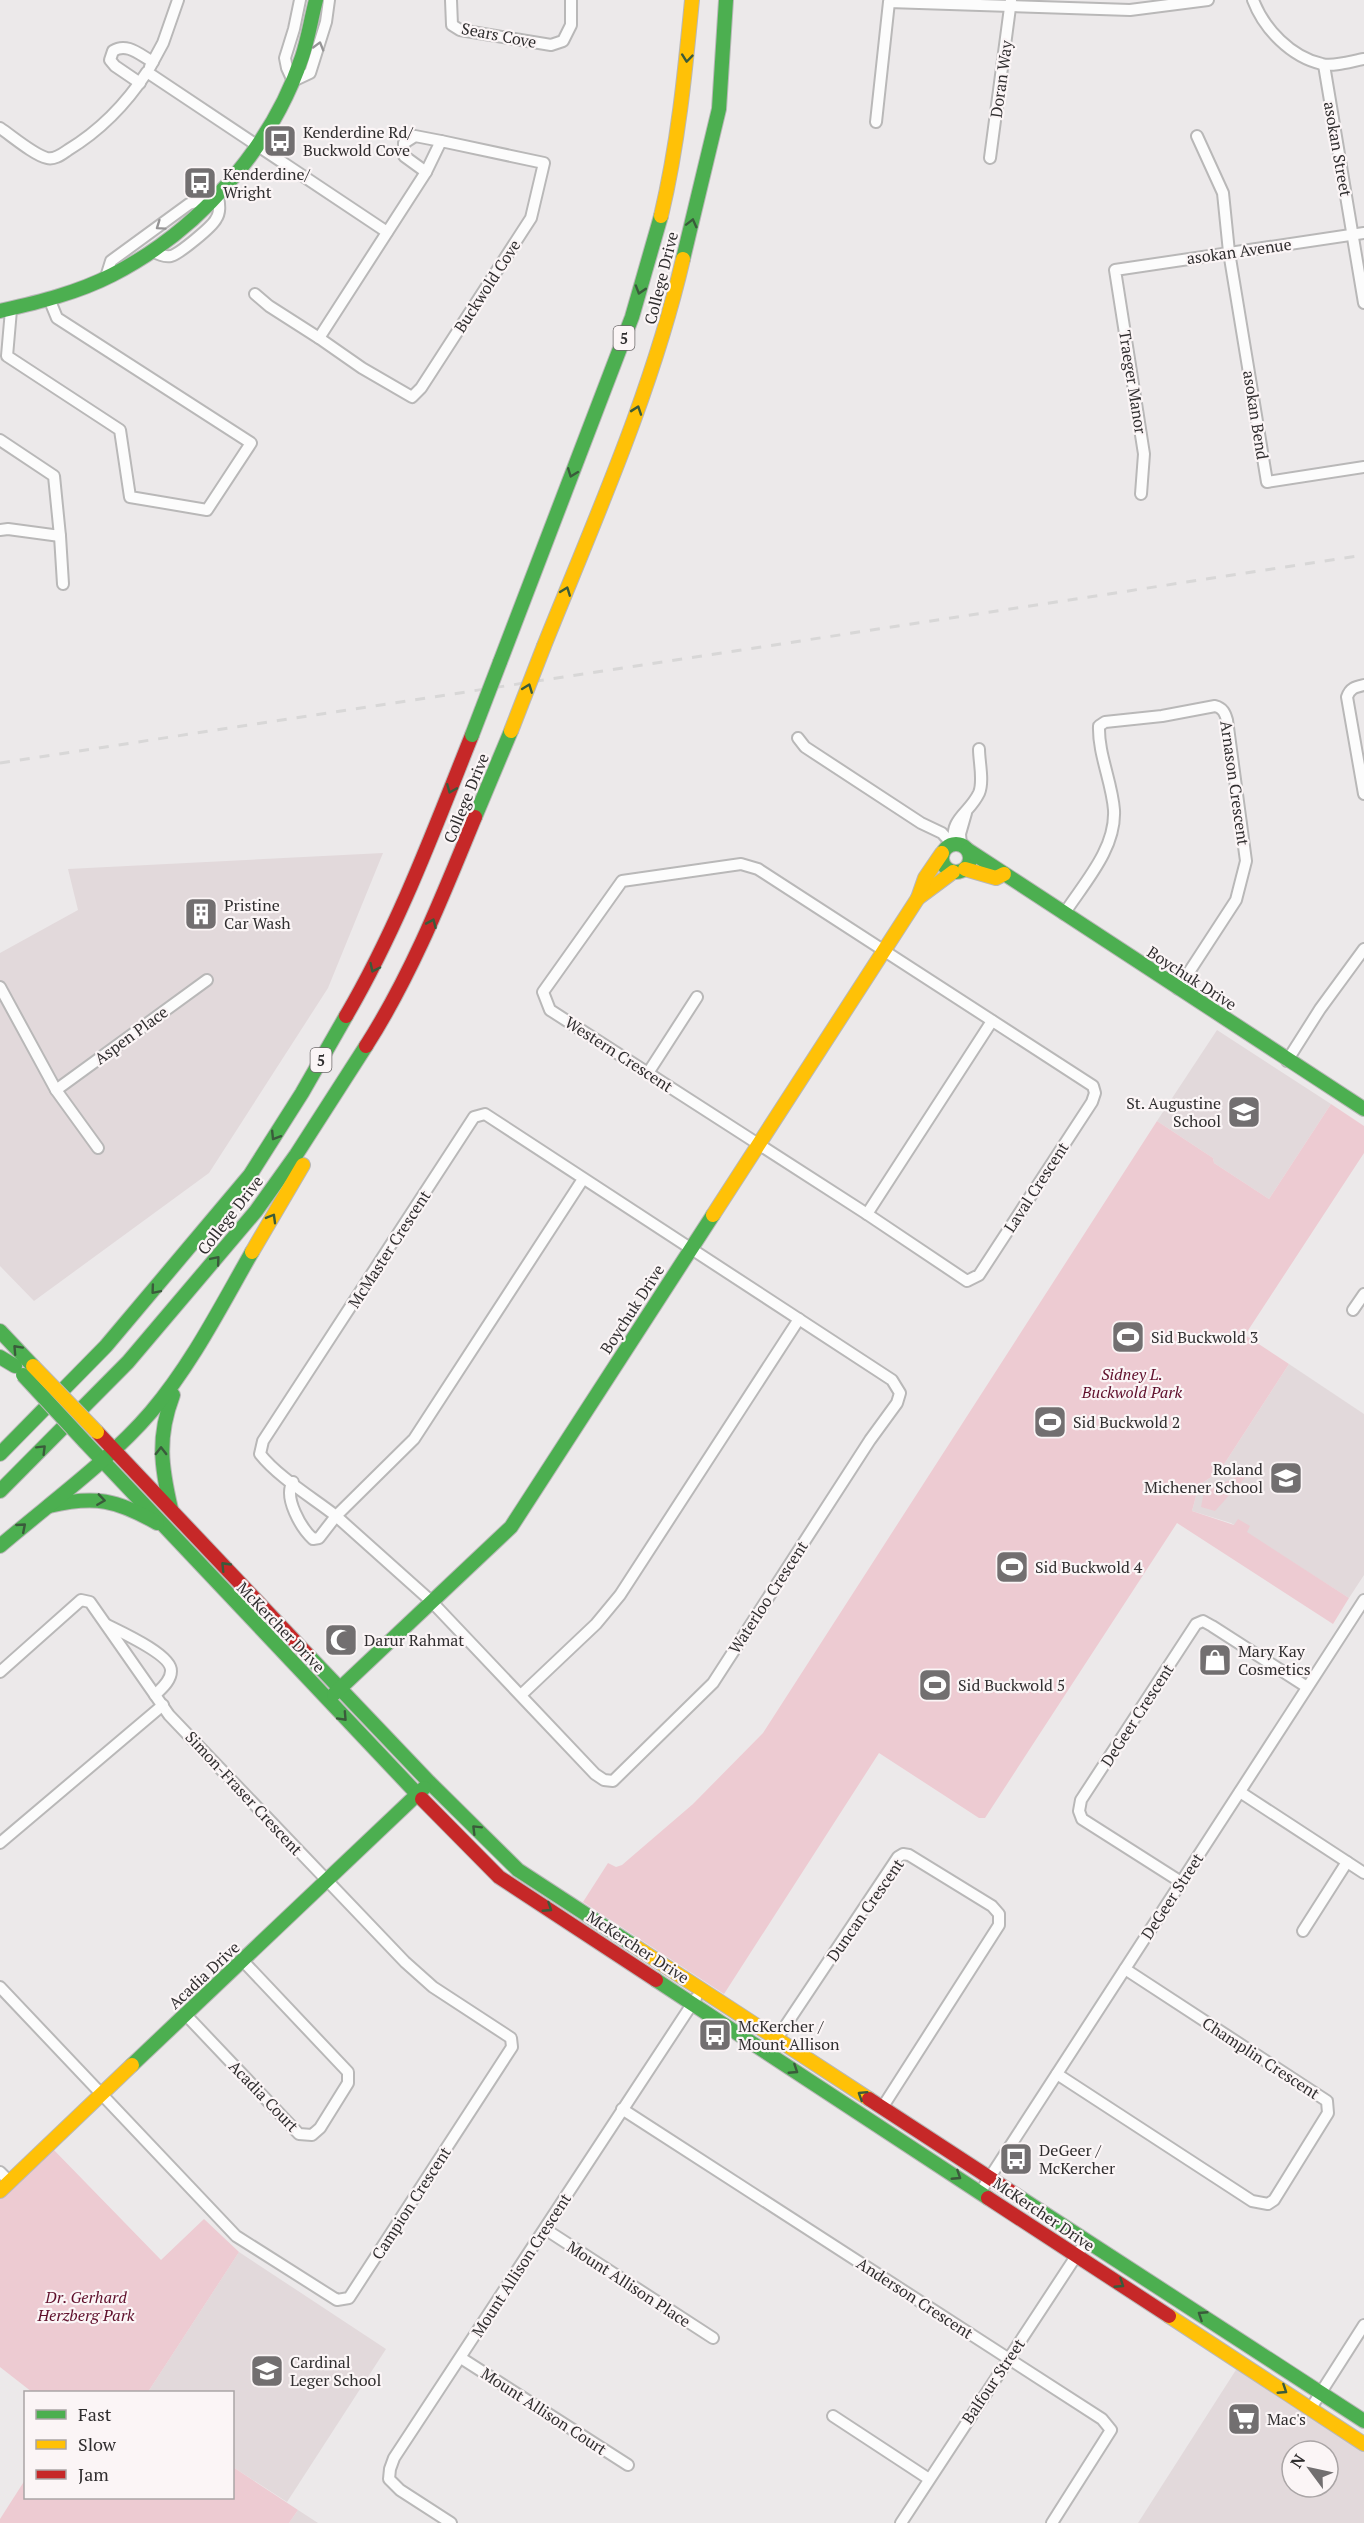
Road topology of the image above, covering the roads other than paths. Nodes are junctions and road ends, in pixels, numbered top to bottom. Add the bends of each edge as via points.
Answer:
1 (178, 0) edge
2 (300, 0) edge
3 (316, 0) edge
4 (329, 0) edge
5 (451, 0) edge
6 (572, 0) edge
7 (692, 0) edge
8 (726, 0) edge
9 (1208, 0) edge
10 (1253, 0) edge
11 (1011, 4) edge
12 (1130, 5) edge
13 (1364, 59) edge
14 (1324, 65) junction
15 (150, 67) junction
16 (293, 81) junction
17 (140, 83) junction
18 (876, 122) dead end
19 (0, 128) edge
20 (1197, 136) dead end
21 (441, 141) junction
22 (258, 145) junction
23 (990, 158) dead end
24 (426, 172) junction
25 (214, 200) junction
26 (387, 232) junction
27 (1359, 233) edge
28 (1229, 252) junction
29 (1115, 270) joint
30 (106, 277) junction
31 (255, 294) dead end
32 (50, 301) junction
33 (1364, 303) edge
34 (5, 310) edge
35 (319, 338) junction
36 (0, 440) edge
37 (1364, 467) edge
38 (1142, 494) dead end
39 (0, 530) edge
40 (60, 536) junction
41 (63, 584) dead end
42 (1364, 685) edge
43 (798, 738) dead end
44 (979, 749) dead end
45 (1364, 794) edge
46 (953, 848) junction
47 (959, 871) junction
48 (1004, 874) junction
49 (918, 898) junction
50 (1064, 914) junction
51 (1364, 949) edge
52 (885, 950) junction
53 (207, 980) dead end
54 (0, 987) edge
55 (1178, 988) junction
56 (697, 997) dead end
57 (387, 1013) junction
58 (992, 1021) junction
59 (1287, 1060) junction
60 (648, 1073) junction
61 (56, 1090) junction
62 (1364, 1109) edge
63 (759, 1144) junction
64 (98, 1148) dead end
65 (583, 1179) junction
66 (867, 1214) junction
67 (689, 1250) junction
68 (1364, 1293) edge
69 (1353, 1310) dead end
70 (799, 1319) junction
71 (0, 1331) edge
72 (106, 1346) junction
73 (0, 1351) edge
74 (0, 1357) edge
75 (190, 1359) junction
76 (23, 1369) junction
77 (0, 1440) edge
78 (112, 1450) junction
79 (0, 1454) edge
80 (100, 1460) junction
81 (293, 1482) junction
82 (0, 1491) edge
83 (44, 1508) junction
84 (171, 1509) junction
85 (336, 1516) junction
86 (158, 1523) junction
87 (0, 1546) edge
88 (1364, 1600) edge
89 (431, 1601) junction
90 (106, 1624) junction
91 (0, 1672) edge
92 (340, 1688) junction
93 (1307, 1688) junction
94 (155, 1695) junction
95 (520, 1695) junction
96 (328, 1700) junction
97 (163, 1705) junction
98 (429, 1782) junction
99 (1240, 1792) junction
100 (417, 1795) junction
101 (0, 1843) edge
102 (1347, 1862) junction
103 (1364, 1873) edge
104 (326, 1880) junction
105 (1181, 1882) junction
106 (1303, 1931) dead end
107 (243, 1961) junction
108 (1125, 1969) junction
109 (0, 1987) edge
110 (701, 1990) junction
111 (692, 2003) junction
112 (186, 2015) junction
113 (776, 2040) junction
114 (1057, 2074) junction
115 (102, 2094) junction
116 (882, 2108) junction
117 (622, 2109) junction
118 (990, 2177) junction
119 (3, 2181) edge
120 (981, 2191) junction
121 (545, 2229) junction
122 (1086, 2241) junction
123 (1077, 2256) junction
124 (1364, 2325) edge
125 (713, 2338) dead end
126 (461, 2358) junction
127 (1008, 2358) junction
128 (1321, 2392) junction
129 (1311, 2408) junction
130 (833, 2416) dead end
131 (1364, 2421) edge
132 (1364, 2444) edge
133 (628, 2465) dead end
134 (929, 2479) junction
135 (451, 2523) edge
136 (901, 2523) edge
137 (1052, 2523) edge

1 - 15 street
2 - 16 street via 285,58
3 - 16 main road
16 -> 4 street via 310,73
5 - 6 street, Sears Cove via 452,25 460,30 551,45 563,41 571,25
7 -> 72 main road, College Drive / 5, bridge via 671,175 632,317 410,890 373,969 250,1175
57 -> 8 main road, College Drive / 5, bridge via 429,929 511,731 633,422 669,319 719,109
9 - 12 street
10 - 14 street via 1267,27 1296,53
11 - 12 street
11 - 18 street via 890,3
11 - 23 street, Doran Way
13 - 14 street
14 - 27 street, asokan Street via 1333,128
15 - 17 street
15 - 17 street via 128,47 113,51 110,60 115,66
15 - 22 street
16 - 22 main road
17 - 19 street via 109,120 55,158 42,156
20 - 28 street via 1223,193
21 - 24 street
21 - 24 street, Buckwold Cove via 415,136 404,142 404,156
21 - 35 street, Buckwold Cove via 544,163 531,218 412,397
22 - 25 main road
22 - 26 street
24 - 26 street
25 - 30 main road via 153,252
25 -> 30 street via 189,204 111,261
26 - 35 street
27 - 28 street, asokan Avenue
27 - 33 street, asokan Street
28 - 29 street, asokan Avenue
28 - 37 street, asokan Bend via 1267,482
29 - 38 street, Traeger Manor via 1144,454
30 - 32 main road
31 - 35 street, Buckwold Cove
32 - 34 main road
32 - 34 street via 57,318 251,443 207,510 130,496 120,430 7,356
36 - 40 street via 54,476
39 - 40 street
40 - 41 street
42 - 45 street via 1354,687 1347,698
43 - 46 street via 805,747 942,833
44 - 46 street via 979,792 966,812
46 - 47 main road via 943,864
46 - 47 main road via 970,858
46 - 48 main road, Boychuk Drive
46 - 49 main road, Boychuk Drive via 925,878
47 - 48 main road, Boychuk Drive via 996,878
47 - 49 main road, Boychuk Drive
48 - 50 main road, Boychuk Drive
49 - 52 main road, Boychuk Drive
50 - 55 main road, Boychuk Drive
50 - 55 street, Arnason Crescent via 1107,846 1112,829 1114,809 1099,726 1105,722 1220,708 1227,720 1246,861 1236,900
51 - 59 street
52 - 58 street, Laval Crescent
52 - 60 street, Western Crescent via 758,869 741,864 622,881 543,992 550,1010
52 - 63 main road, Boychuk Drive
53 - 61 street, Aspen Place
54 - 61 street
55 - 59 main road, Boychuk Drive
56 - 60 street
75 -> 57 main road via 343,1098
82 -> 57 main road, College Drive / 5 via 128,1362 256,1211 297,1155
58 - 66 street
58 - 66 street, Laval Crescent via 1093,1086 1092,1102 973,1279 967,1281
59 - 62 main road, Boychuk Drive
60 - 63 street, Western Crescent
61 - 64 street
63 - 66 street, Laval Crescent
63 - 67 main road, Boychuk Drive
65 - 67 street, McMaster Crescent
65 - 81 street, McMaster Crescent via 485,1114 474,1116 263,1441 260,1454
65 - 85 street via 414,1439
67 - 70 street, Waterloo Crescent
67 - 89 main road, Boychuk Drive via 512,1527
68 - 69 street
70 - 95 street via 620,1595 596,1624
70 - 95 street, Waterloo Crescent via 892,1380 900,1393 713,1683 614,1781 595,1774
76 -> 71 main road, McKercher Drive
72 - 77 main road
72 - 79 main road, College Drive / 5
73 - 76 main road, McKercher Drive
74 - 76 main road
75 - 78 main road via 138,1428
84 -> 75 main road via 159,1454 163,1417
76 - 78 main road, McKercher Drive, bridge via 97,1432
76 - 80 main road, McKercher Drive, bridge
78 - 80 main road
78 - 84 main road, McKercher Drive
80 - 83 main road
80 - 86 main road, McKercher Drive
81 - 85 street, McMaster Crescent
81 - 85 street via 289,1497 313,1539 319,1538
83 -> 86 main road via 90,1498 122,1503
87 -> 83 main road
92 -> 84 main road, McKercher Drive
85 - 89 street, McMaster Crescent
86 - 96 main road, McKercher Drive
88 - 93 street, DeGeer Street
89 - 92 main road, Boychuk Drive
89 - 95 street, Waterloo Crescent
90 - 91 street, Simon-Fraser Crescent via 90,1602 81,1600
90 - 94 street, Simon-Fraser Crescent
90 - 94 street, Simon-Fraser Crescent via 168,1662 170,1676
92 - 96 main road, Boychuk Drive
92 - 98 main road, McKercher Drive
93 - 99 street, DeGeer Street
93 - 105 street, DeGeer Crescent via 1212,1626 1203,1621 1196,1624 1081,1800 1082,1819
94 - 97 street, Simon-Fraser Crescent
96 -> 100 main road, McKercher Drive
97 - 101 street
97 - 104 street, Simon-Fraser Crescent
98 - 100 main road, Acadia Drive
110 -> 98 main road, McKercher Drive via 518,1870
99 - 102 street
99 - 105 street, DeGeer Street
100 - 104 main road, Acadia Drive
100 -> 111 main road, McKercher Drive via 499,1877
102 - 103 street
102 - 106 street
104 - 107 main road, Acadia Drive
104 - 115 street, Campion Crescent via 418,1976 512,2038 512,2047 349,2298 337,2300 236,2236
105 - 108 street, DeGeer Street
107 - 112 main road, Acadia Drive
107 - 112 street, Acadia Court via 348,2072 348,2083 316,2132 299,2134
108 - 114 street, DeGeer Street
108 - 114 street, Champlin Crescent via 1327,2101 1328,2113 1274,2200 1268,2204 1252,2201
109 - 115 street
110 - 111 street, Mount Allison Crescent
110 - 113 main road, McKercher Drive
111 - 117 street, Mount Allison Crescent
111 -> 120 main road, McKercher Drive
112 - 115 main road, Acadia Drive
116 -> 113 main road, McKercher Drive
113 - 116 street, Duncan Crescent via 898,1857 909,1855 992,1906 999,1914 999,1925
114 - 118 street, DeGeer Street
115 - 119 main road, Acadia Drive
116 - 118 main road, McKercher Drive
117 - 121 street, Mount Allison Crescent
117 - 127 street, Anderson Crescent
118 - 120 street, DeGeer Street
118 - 122 main road, McKercher Drive
120 - 123 main road, McKercher Drive
121 - 125 street, Mount Allison Place
121 - 126 street, Mount Allison Crescent
122 - 123 street, Balfour Street
128 -> 122 main road, McKercher Drive
123 - 127 street, Balfour Street
123 -> 129 main road, McKercher Drive
124 - 128 street
126 - 133 street, Mount Allison Court
126 - 135 street, Mount Allison Crescent via 394,2458 389,2479 399,2490
127 - 134 street, Balfour Street
127 - 137 street, Anderson Crescent via 1102,2419 1111,2430
128 - 129 street
128 - 131 main road, McKercher Drive
129 - 132 main road, McKercher Drive
130 - 134 street
134 - 136 street, Balfour Street

